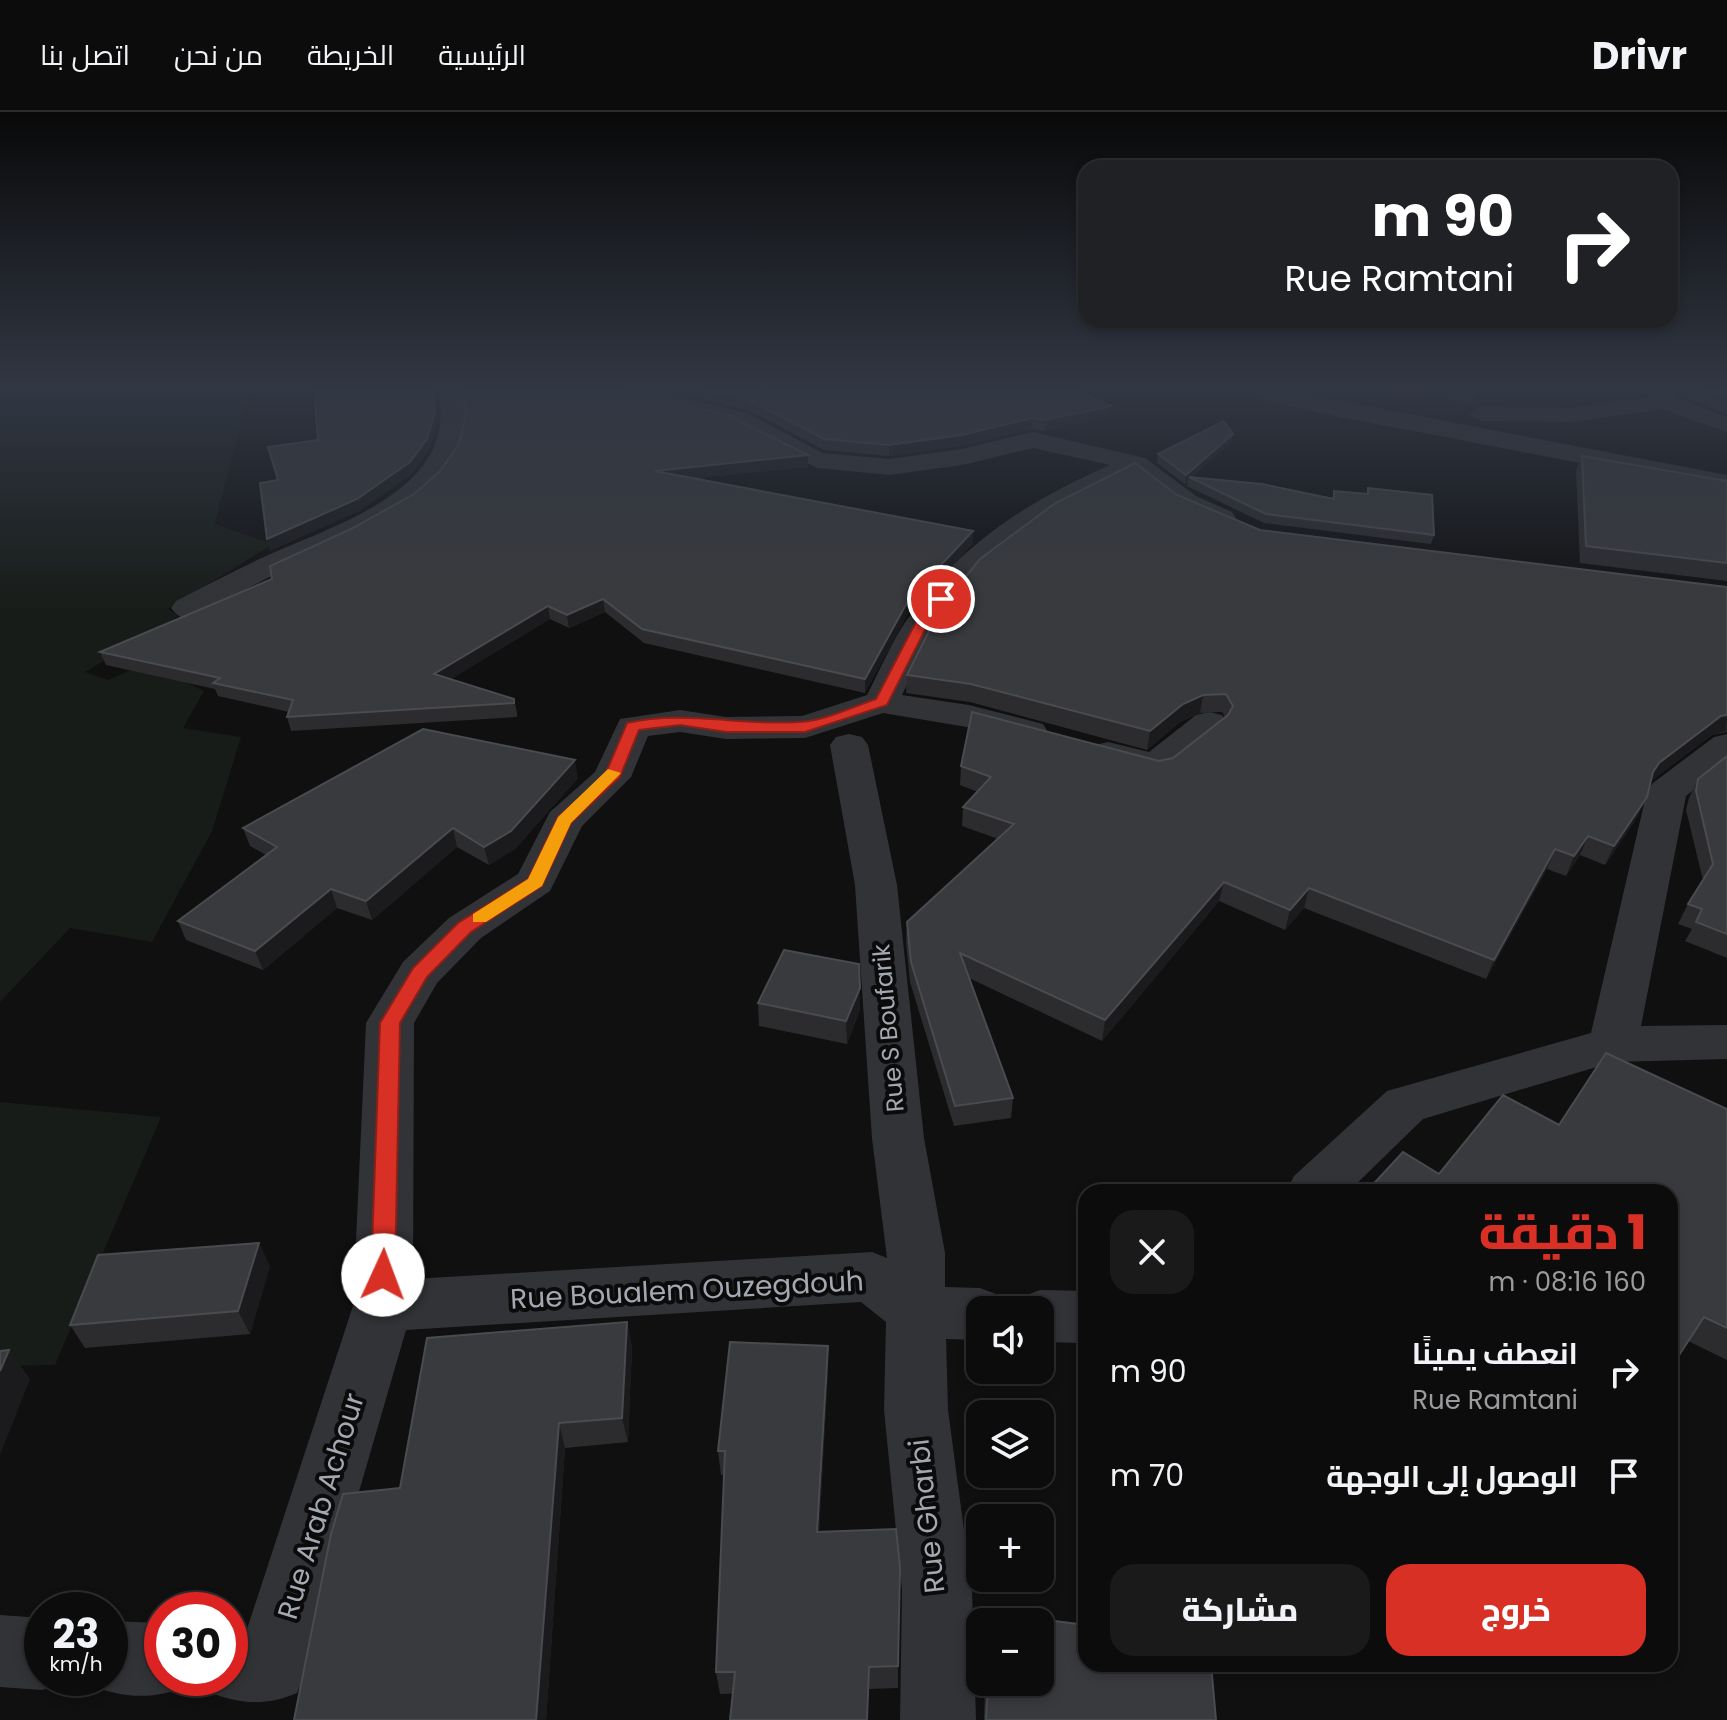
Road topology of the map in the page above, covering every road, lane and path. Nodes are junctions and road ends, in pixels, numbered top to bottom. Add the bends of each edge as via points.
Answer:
1 (438, 465) edge
2 (1134, 465) edge
3 (1137, 465) edge
4 (1631, 465) edge
5 (1727, 483) edge
6 (1243, 528) edge
7 (199, 613) edge
8 (881, 702) junction
9 (1209, 723) dead end
10 (849, 745) dead end
11 (1727, 745) edge
12 (1727, 1042) edge
13 (1613, 1044) junction
14 (1321, 1184) edge
15 (922, 1289) edge
16 (383, 1306) junction
17 (1054, 1316) edge
18 (1078, 1317) edge
19 (0, 1651) edge
20 (24, 1653) edge
21 (248, 1665) edge
22 (938, 1720) edge

1 - 7 street via 413,493 366,523 187,608
2 - 8 street via 1064,495 975,560 924,618
3 - 6 street via 1186,502
4 - 5 street
8 - 9 street via 969,716 1155,766
8 - 16 street via 805,727 726,728 680,721 633,727 612,777 564,821 535,882 465,928 419,973 390,1023
10 - 15 street, Rue S Boufarik via 876,885 898,1138
11 - 13 street via 1667,791
12 - 13 street
13 - 14 street via 1405,1105
15 - 16 street, Rue Boualem Ouzegdouh
15 - 22 street, Rue Gharbi via 916,1410 937,1590
16 - 21 street, Rue Arab Achour via 271,1667
17 - 18 street
19 - 20 street

